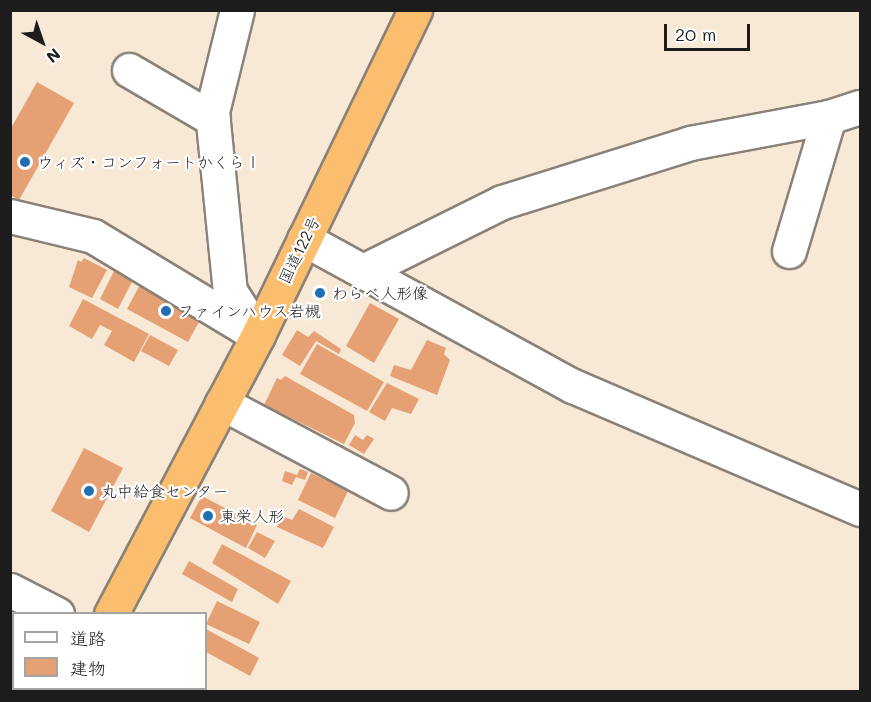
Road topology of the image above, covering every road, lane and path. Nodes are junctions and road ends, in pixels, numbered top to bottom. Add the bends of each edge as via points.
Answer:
1 (237, 10) edge
2 (415, 10) edge
3 (129, 70) dead end
4 (861, 107) edge
5 (829, 117) junction
6 (213, 118) junction
7 (10, 216) edge
8 (304, 239) junction
9 (789, 251) dead end
10 (365, 270) junction
11 (258, 336) junction
12 (222, 403) junction
13 (391, 493) dead end
14 (861, 509) edge
15 (10, 590) edge
16 (53, 612) edge
17 (112, 612) edge

1 - 6 street via 218,76
2 - 8 highway, 国道122号
3 - 6 street
4 - 5 street
5 - 9 street
5 - 10 street via 690,143 502,202
6 - 11 street via 230,291
7 - 11 street via 93,236
8 - 10 street
8 - 11 highway, 国道122号
10 - 14 street via 573,386
11 - 12 highway, 国道122号
12 - 13 street
12 - 17 highway, 国道122号
15 - 16 street

